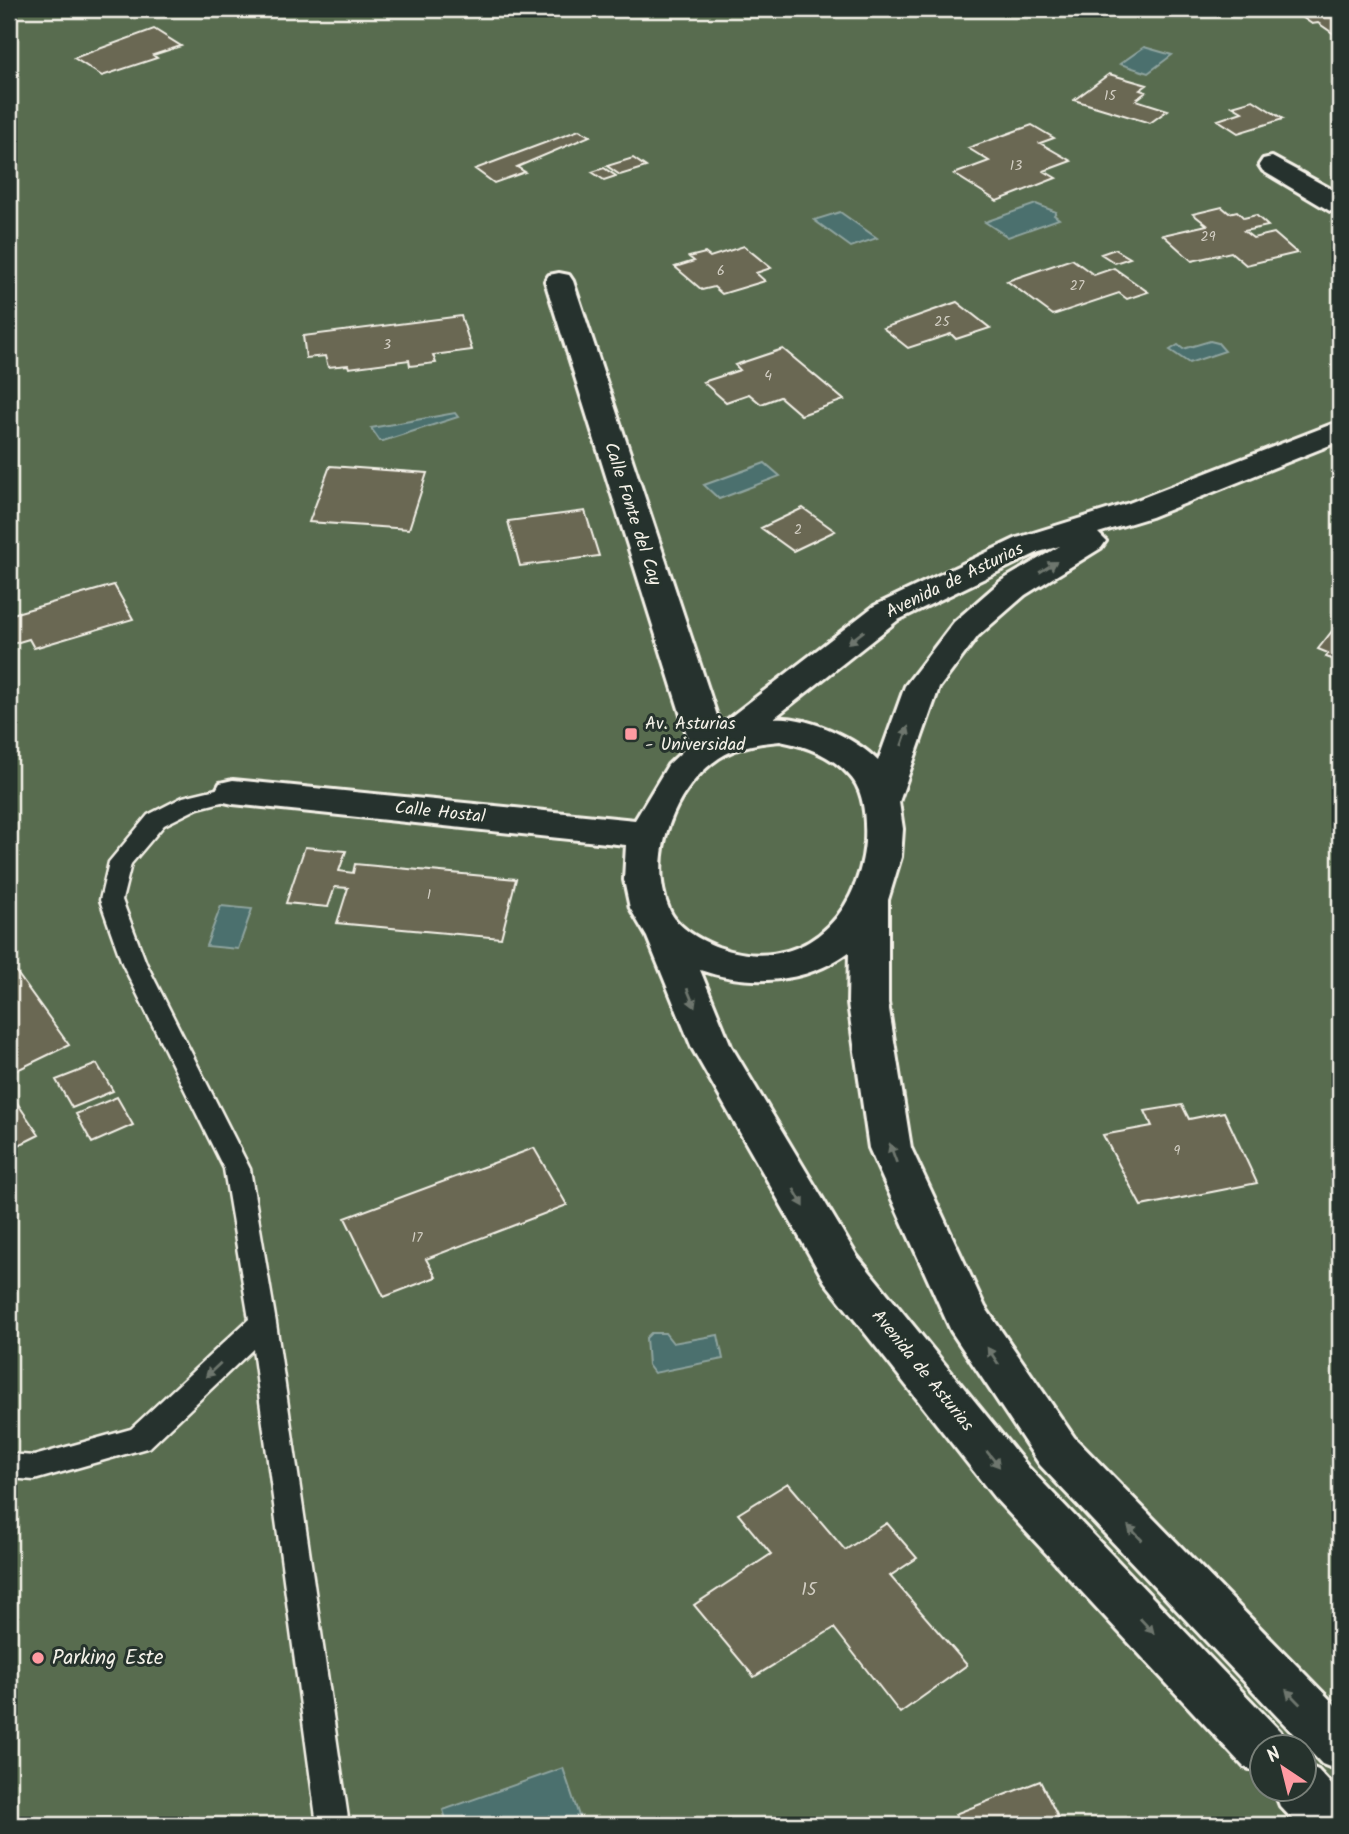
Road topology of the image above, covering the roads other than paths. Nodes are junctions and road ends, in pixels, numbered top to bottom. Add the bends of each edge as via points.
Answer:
1 (1272, 165) dead end
2 (1340, 205) edge
3 (559, 281) dead end
4 (1340, 430) edge
5 (1140, 510) junction
6 (716, 744) junction
7 (233, 792) joint
8 (882, 800) junction
9 (647, 834) junction
10 (869, 899) junction
11 (666, 935) junction
12 (263, 1323) junction
13 (9, 1466) edge
14 (1248, 1734) edge
15 (1340, 1746) edge
16 (1312, 1802) edge
17 (333, 1825) edge
18 (1333, 1825) edge

1 - 2 street
3 - 6 street, Calle Fonte del Cay
4 - 5 street, Avenida de Asturias
5 -> 6 street, Avenida de Asturias via 1028,545 886,613
8 -> 5 street, Avenida de Asturias via 922,685 966,629 1013,588
6 - 8 street via 748,731 812,734 855,758 870,774
6 - 9 street via 689,762 672,783
7 - 9 street, Calle Hostal
7 - 12 lane via 191,802 156,820 120,862 111,900 134,963 237,1169
8 - 10 street via 886,832 880,873
9 - 11 street via 640,865 652,914
10 - 11 street via 844,936 808,960 765,968 720,963 692,953
15 -> 10 street via 1057,1451 967,1318 890,1148 868,1003
11 -> 14 street, Avenida de Asturias via 712,1048 841,1269 1011,1482
12 -> 13 lane via 140,1439 34,1468
12 - 17 lane
16 - 18 street

